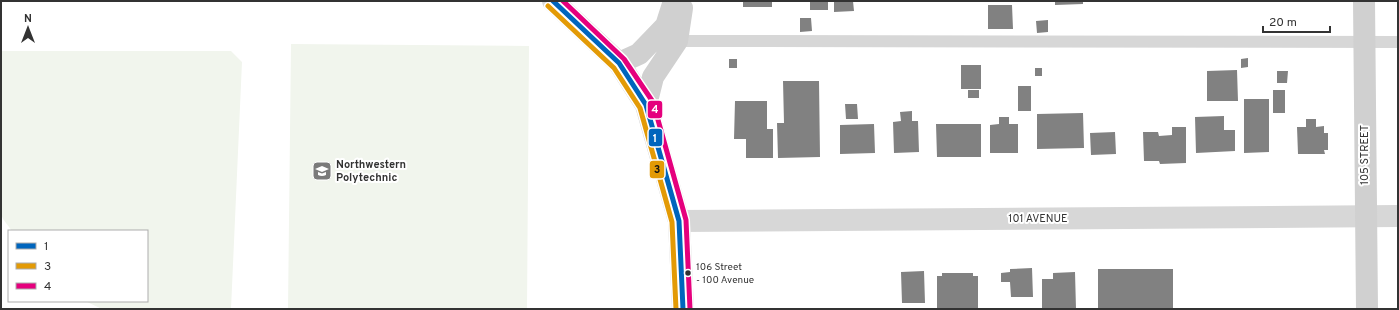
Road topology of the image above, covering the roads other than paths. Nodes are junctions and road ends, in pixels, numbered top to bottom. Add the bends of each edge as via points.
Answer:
1 (553, 1) edge
2 (674, 1) edge
3 (683, 1) edge
4 (1364, 1) edge
5 (677, 41) junction
6 (1364, 42) junction
7 (1398, 42) edge
8 (620, 63) junction
9 (646, 105) junction
10 (1365, 216) junction
11 (1398, 216) edge
12 (679, 221) junction
13 (683, 309) edge
14 (1367, 309) edge

1 - 8 street
2 - 8 street via 666,26 638,54
3 - 5 street
4 - 6 street, 105 STREET
5 - 6 lane
5 - 9 street via 653,77
6 - 7 lane
6 - 10 street, 105 STREET
8 - 9 street
9 - 12 street
10 - 11 street, 101 AVENUE
10 - 12 street, 101 AVENUE
10 - 14 street, 105 STREET
12 - 13 street

